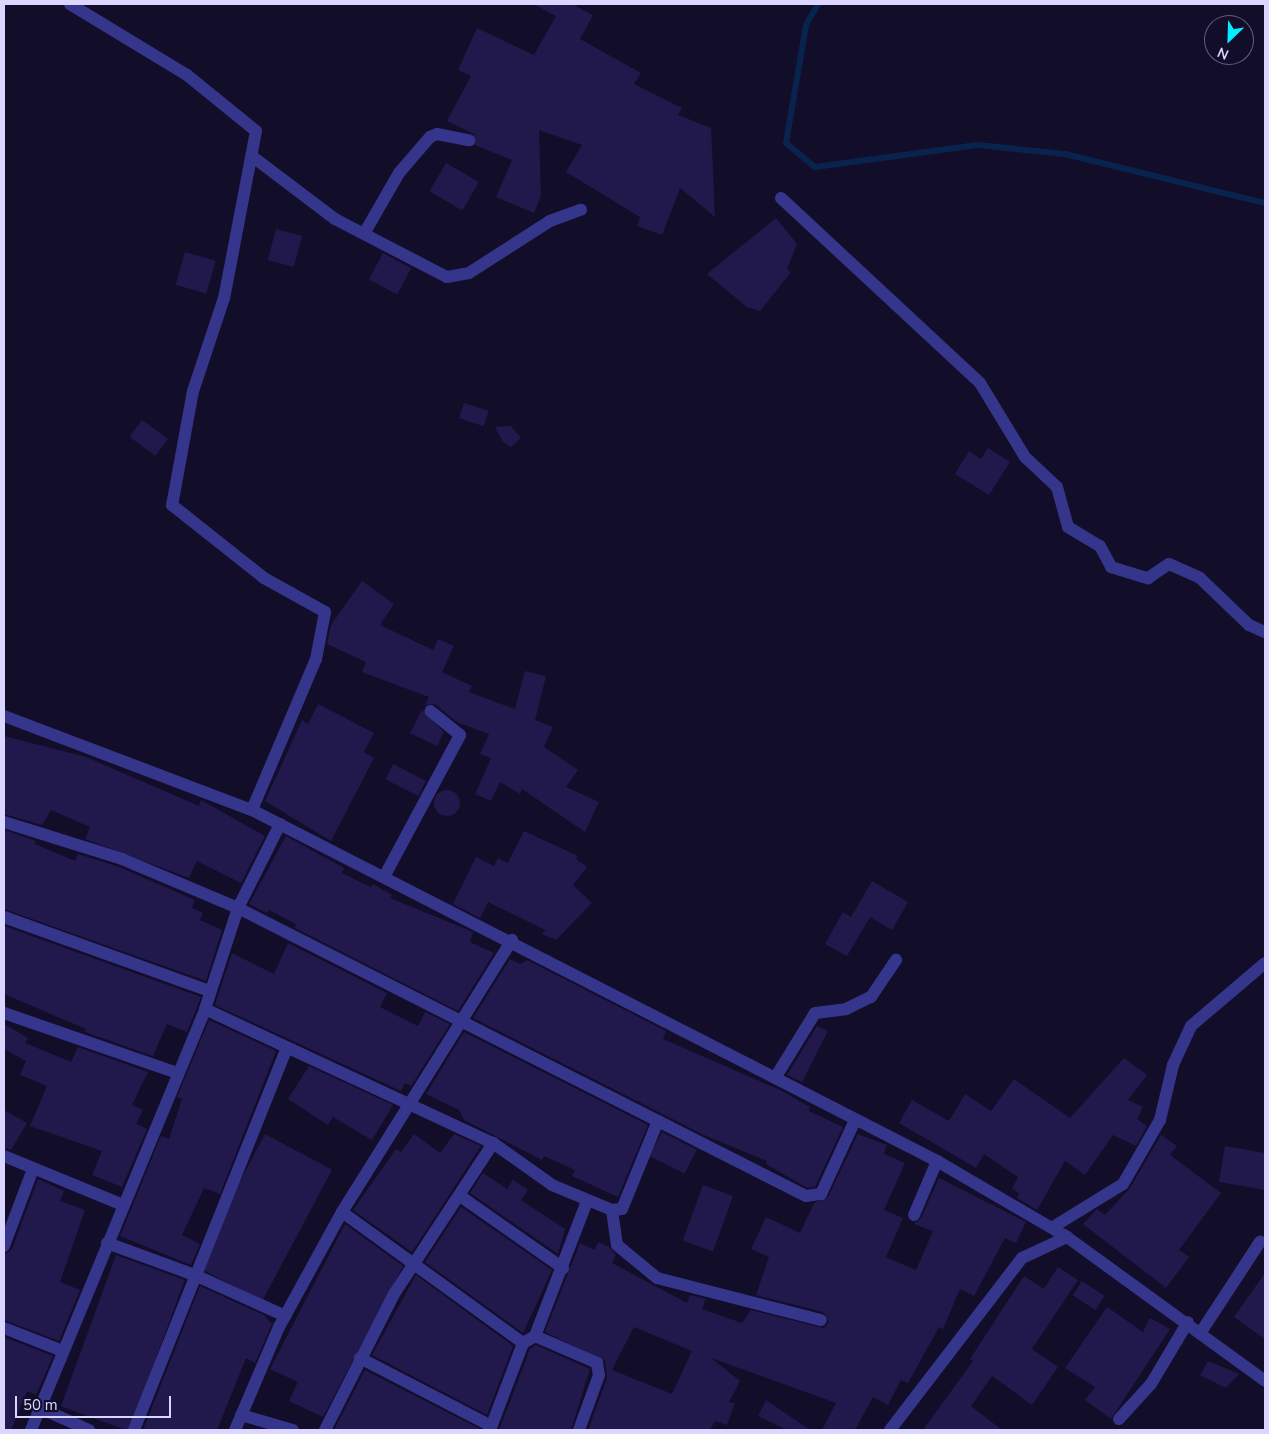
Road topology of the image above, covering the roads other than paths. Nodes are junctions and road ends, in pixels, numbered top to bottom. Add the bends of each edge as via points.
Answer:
1 (70, 4) edge
2 (470, 140) dead end
3 (253, 157) junction
4 (781, 198) dead end
5 (581, 210) dead end
6 (365, 232) junction
7 (1265, 632) edge
8 (430, 711) dead end
9 (4, 716) edge
10 (252, 810) junction
11 (4, 822) edge
12 (280, 824) junction
13 (384, 877) junction
14 (238, 908) junction
15 (4, 917) edge
16 (512, 940) junction
17 (896, 960) dead end
18 (1265, 963) edge
19 (209, 991) junction
20 (204, 1009) junction
21 (4, 1013) edge
22 (465, 1022) junction
23 (287, 1048) junction
24 (177, 1072) junction
25 (776, 1078) junction
26 (410, 1103) junction
27 (854, 1120) junction
28 (658, 1121) junction
29 (493, 1143) junction
30 (4, 1156) edge
31 (937, 1161) junction
32 (33, 1169) junction
33 (460, 1196) junction
34 (587, 1201) junction
35 (123, 1205) junction
36 (612, 1210) junction
37 (342, 1212) junction
38 (914, 1215) dead end
39 (1053, 1227) junction
40 (1067, 1236) junction
41 (1260, 1242) dead end
42 (107, 1244) junction
43 (4, 1246) edge
44 (415, 1262) junction
45 (563, 1268) junction
46 (196, 1276) junction
47 (285, 1316) junction
48 (821, 1320) dead end
49 (1188, 1322) junction
50 (4, 1328) edge
51 (1201, 1332) junction
52 (535, 1336) junction
53 (523, 1343) junction
54 (60, 1350) junction
55 (360, 1358) junction
56 (1265, 1381) edge
57 (40, 1408) junction
58 (241, 1415) junction
59 (1119, 1419) dead end
60 (490, 1428) edge
61 (31, 1430) edge
62 (90, 1430) edge
63 (134, 1430) edge
64 (235, 1430) edge
65 (293, 1430) edge
66 (325, 1430) edge
67 (579, 1430) edge
68 (890, 1430) edge

1 - 3 street via 187,75 255,130
2 - 6 street via 437,134 430,137 399,173
3 - 6 street via 335,219
3 - 10 street via 224,298 193,391 172,505 264,578 325,612 316,659
4 - 7 street via 980,383 1025,457 1057,488 1068,527 1100,546 1111,567 1148,578 1169,564 1200,578 1249,625
5 - 6 street via 550,221 457,278 438,274
8 - 13 street via 460,735
9 - 10 street
10 - 12 street
11 - 14 street via 122,859
12 - 13 street
12 - 14 street
13 - 16 street
14 - 19 street
14 - 22 street
15 - 19 street
16 - 22 street
16 - 25 street
17 - 25 street via 871,997 846,1009 815,1013
18 - 39 street via 1191,1026 1173,1065 1160,1120 1123,1184
19 - 20 street
20 - 23 street
20 - 24 street
21 - 24 street
22 - 26 street
22 - 28 street
23 - 26 street
23 - 46 street
24 - 35 street
25 - 27 street
26 - 29 street
26 - 37 street
27 - 28 street via 821,1194 814,1198
27 - 31 street
28 - 36 street via 622,1209
29 - 33 street
29 - 34 street via 544,1180
30 - 32 street
31 - 38 street
31 - 39 street
32 - 35 street
32 - 43 street
33 - 44 street
33 - 45 street
34 - 36 street
34 - 45 street
35 - 42 street
36 - 48 street via 617,1244 657,1278
37 - 44 street
37 - 47 street
39 - 40 street
40 - 49 street
40 - 68 street via 1022,1258
41 - 51 street
42 - 46 street
42 - 54 street
44 - 53 street
44 - 55 street
45 - 52 street
46 - 47 street
46 - 63 street
47 - 58 street
49 - 51 street
49 - 59 street via 1151,1384
50 - 54 street
51 - 56 street
52 - 53 street
52 - 67 street via 597,1363 599,1375
53 - 60 street
54 - 57 street
55 - 60 street
55 - 66 street
57 - 61 street
57 - 62 street
58 - 64 street
58 - 65 street

